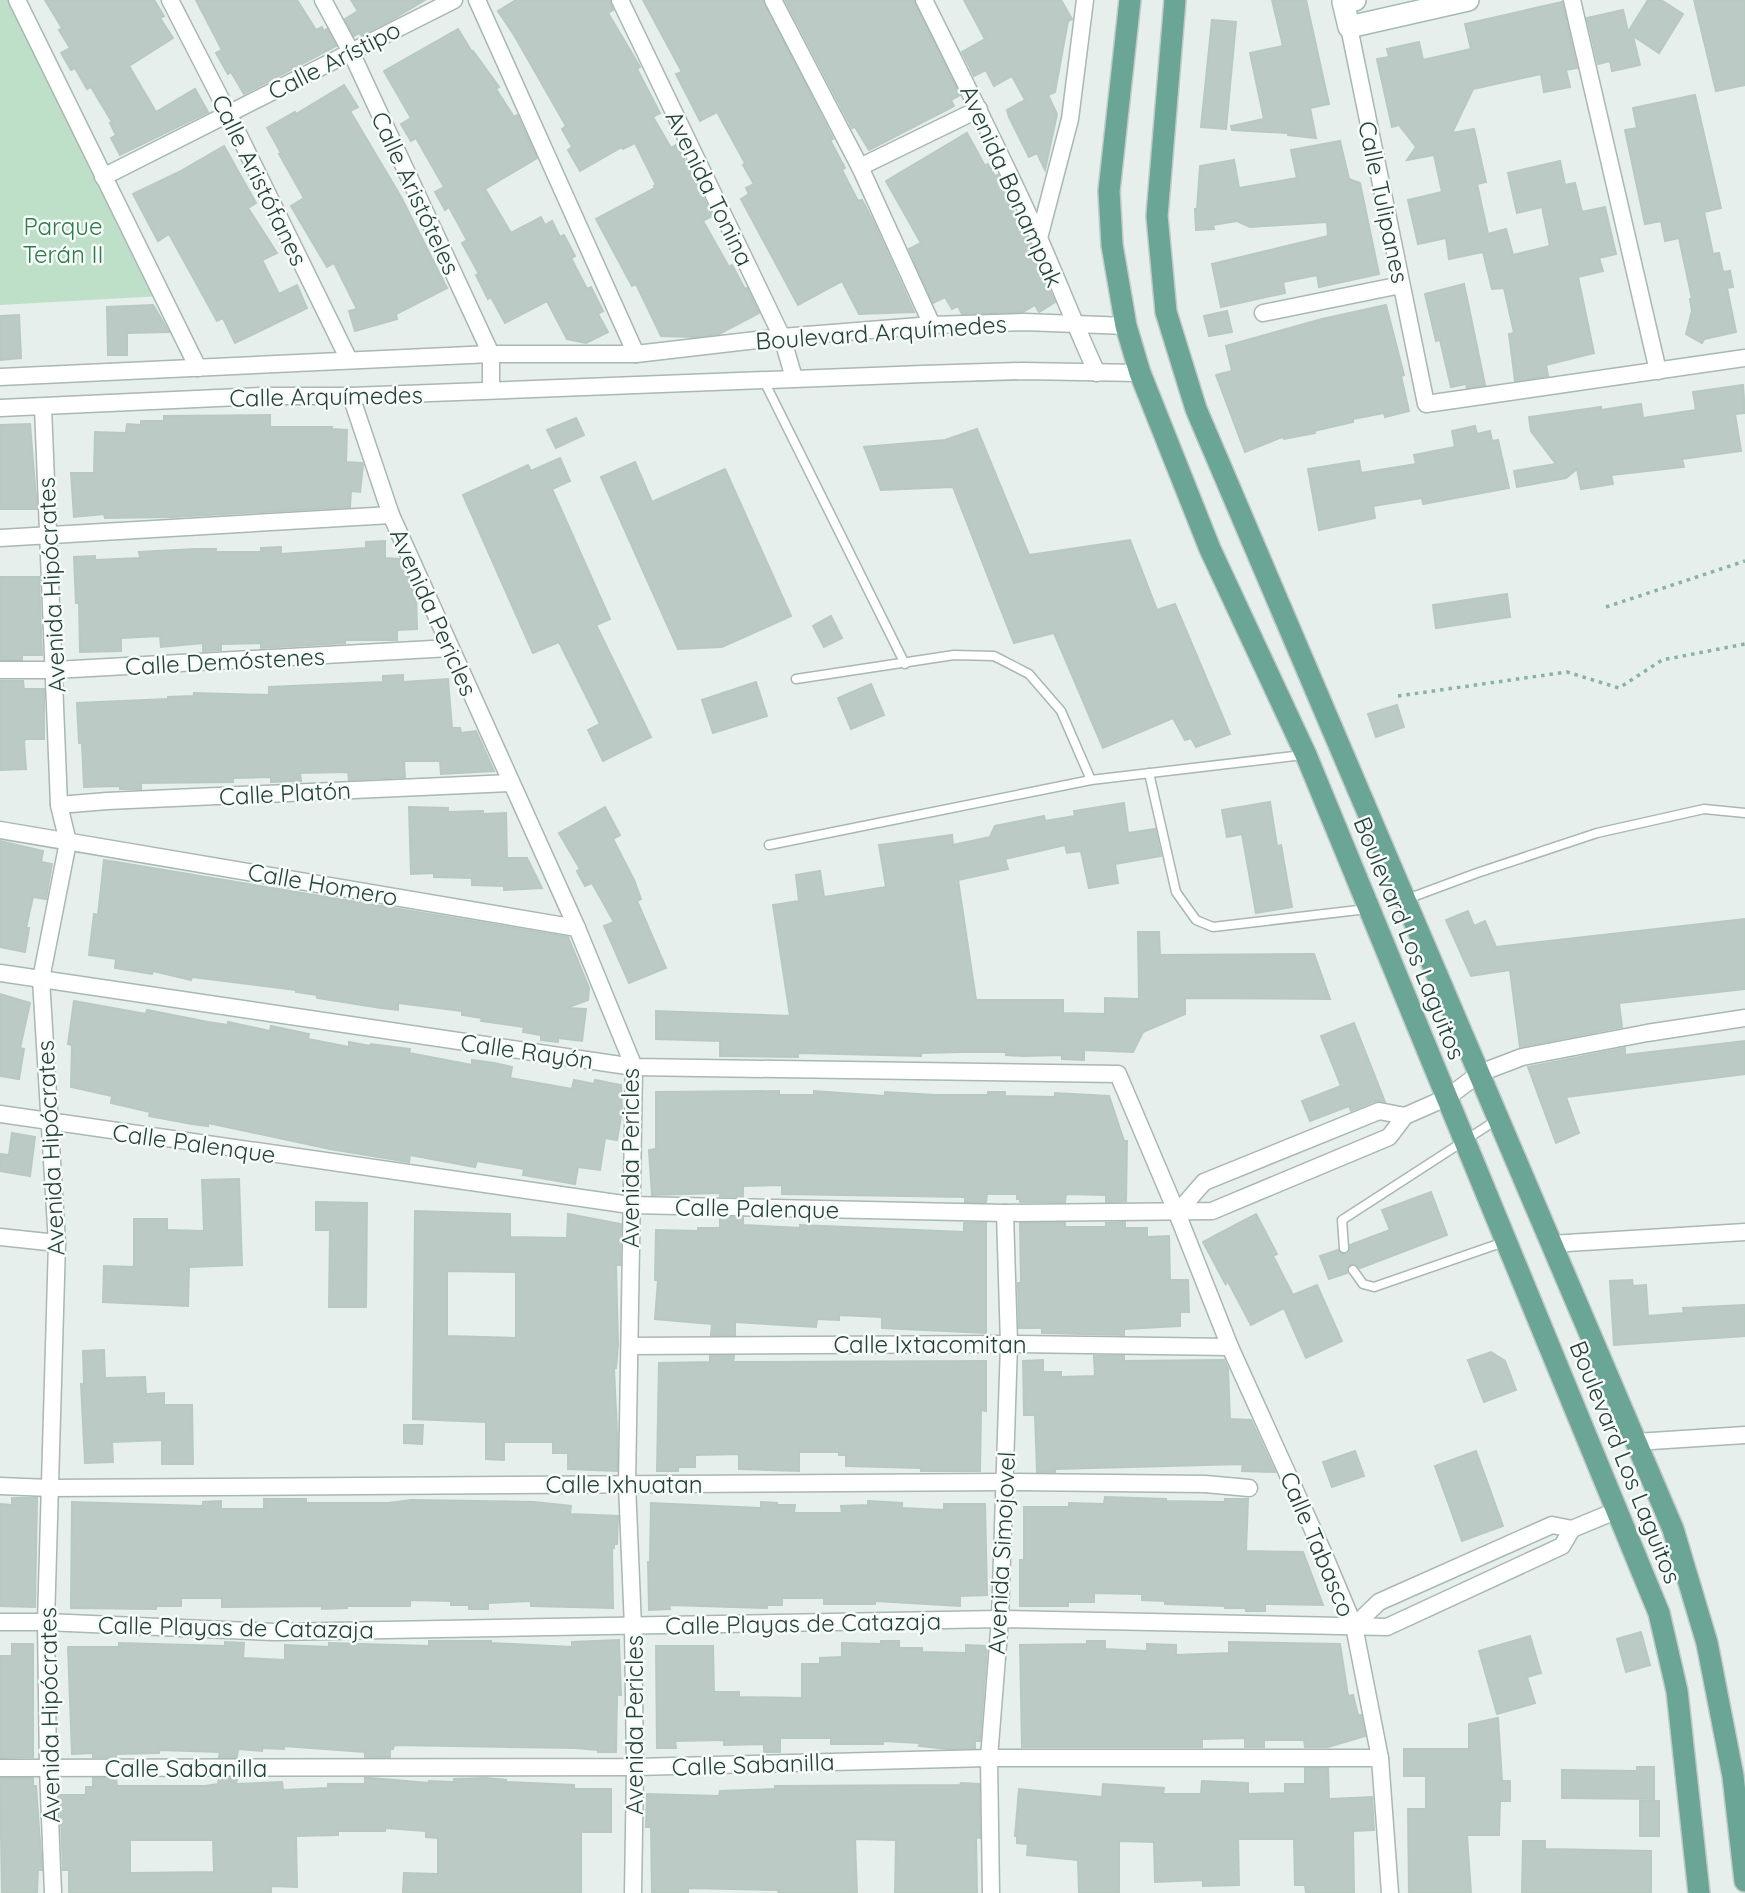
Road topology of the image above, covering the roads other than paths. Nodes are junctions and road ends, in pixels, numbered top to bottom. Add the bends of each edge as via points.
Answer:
1 (17, 0) edge
2 (170, 0) edge
3 (323, 0) edge
4 (454, 0) edge
5 (478, 0) edge
6 (620, 0) edge
7 (773, 0) edge
8 (925, 0) edge
9 (1130, 0) edge
10 (1175, 0) edge
11 (1468, 0) edge
12 (1572, 0) edge
13 (1084, 1) edge
14 (1347, 1) edge
15 (1349, 27) junction
16 (351, 52) junction
17 (979, 109) junction
18 (228, 113) junction
19 (860, 167) junction
20 (103, 177) junction
21 (1039, 238) junction
22 (1401, 285) junction
23 (1263, 313) dead end
24 (1073, 323) junction
25 (932, 325) junction
26 (1126, 326) junction
27 (782, 337) junction
28 (491, 354) junction
29 (635, 354) junction
30 (1745, 358) edge
31 (349, 360) junction
32 (259, 365) junction
33 (198, 368) junction
34 (1658, 371) junction
35 (1097, 373) junction
36 (1140, 373) junction
37 (0, 377) edge
38 (794, 378) junction
39 (763, 379) junction
40 (651, 385) joint
41 (491, 390) junction
42 (261, 396) junction
43 (351, 397) junction
44 (43, 407) junction
45 (0, 408) edge
46 (391, 515) junction
47 (48, 537) junction
48 (0, 538) edge
49 (450, 648) junction
50 (905, 664) junction
51 (0, 670) edge
52 (55, 670) junction
53 (796, 679) dead end
54 (1306, 755) junction
55 (1149, 773) junction
56 (1091, 780) junction
57 (511, 783) junction
58 (59, 805) junction
59 (1745, 813) edge
60 (0, 830) edge
61 (68, 842) junction
62 (769, 845) dead end
63 (1407, 899) junction
64 (1370, 908) junction
65 (577, 928) junction
66 (0, 973) edge
67 (41, 979) junction
68 (1745, 1018) edge
69 (634, 1067) junction
70 (1480, 1073) junction
71 (1448, 1097) junction
72 (0, 1114) edge
73 (1405, 1116) junction
74 (1499, 1118) junction
75 (49, 1122) junction
76 (1465, 1141) junction
77 (630, 1205) junction
78 (1005, 1213) junction
79 (1177, 1213) junction
80 (1745, 1231) edge
81 (0, 1237) edge
82 (1507, 1241) junction
83 (57, 1243) junction
84 (1551, 1244) junction
85 (1344, 1248) dead end
86 (1353, 1270) dead end
87 (1009, 1344) junction
88 (630, 1346) junction
89 (1230, 1348) junction
90 (1745, 1435) edge
91 (1636, 1442) junction
92 (1005, 1482) junction
93 (627, 1484) junction
94 (0, 1486) edge
95 (50, 1488) junction
96 (1249, 1488) dead end
97 (1618, 1510) junction
98 (1573, 1529) junction
99 (1000, 1619) junction
100 (0, 1622) edge
101 (46, 1622) junction
102 (1354, 1626) junction
103 (633, 1627) junction
104 (989, 1758) junction
105 (1380, 1758) junction
106 (635, 1767) junction
107 (0, 1768) edge
108 (48, 1768) junction
109 (1739, 1774) edge
110 (1742, 1825) edge
111 (1745, 1881) edge
112 (53, 1893) edge
113 (633, 1893) edge
114 (990, 1893) edge
115 (1390, 1893) edge
116 (1699, 1893) edge

1 - 20 street
2 - 18 street, Calle Aristófanes
3 - 16 street, Calle Aristóteles
4 - 16 street, Calle Arístipo
5 - 29 street
6 - 27 street, Avenida Tonina
7 - 19 street
8 - 17 street, Avenida Bonampak
9 - 26 main road, Boulevard Los Laguitos via 1109,191 1112,245
10 - 63 main road, Boulevard Los Laguitos via 1157,216 1166,312 1196,409
11 - 15 street
12 - 34 street
13 - 21 street via 1070,119
14 - 15 street, Calle Tulipanes
15 - 22 street, Calle Tulipanes
16 - 18 street, Calle Arístipo
16 - 28 street, Calle Aristóteles
17 - 19 street
17 - 21 street, Avenida Bonampak
18 - 20 street, Calle Arístipo
18 - 31 street, Calle Aristófanes
19 - 25 street
20 - 33 street
21 - 24 street, Avenida Bonampak
22 - 23 street
22 - 34 street, Calle Tulipanes via 1426,404
24 - 25 street, Boulevard Arquímedes
24 - 26 street, Boulevard Arquímedes
24 - 35 street, Avenida Bonampak
25 - 27 street, Boulevard Arquímedes
26 - 36 main road, Boulevard Los Laguitos
27 - 29 street, Boulevard Arquímedes
27 - 38 street, Avenida Tonina
28 - 29 street, Calle Arquímedes
28 - 31 street, Calle Arquímedes
28 - 41 street, Calle Aristóteles
30 - 34 street
31 - 32 street, Calle Arquímedes
32 - 33 street, Calle Arquímedes
32 - 42 street
33 - 37 street, Calle Arquímedes
35 - 36 street, Boulevard Arquímedes
35 - 38 street, Boulevard Arquímedes
36 - 54 main road, Boulevard Los Laguitos via 1210,549
38 - 39 street, Boulevard Arquímedes
39 - 40 street, Boulevard Arquímedes
39 - 50 lane
40 - 41 street, Calle Arquímedes
41 - 43 street, Calle Arquímedes
42 - 43 street, Calle Arquímedes
42 - 44 street, Calle Arquímedes
43 - 46 street, Avenida Pericles
44 - 45 street, Calle Arquímedes
44 - 47 street, Avenida Hipócrates
46 - 47 street
46 - 49 street, Avenida Pericles
47 - 48 street
47 - 52 street, Avenida Hipócrates
49 - 52 street, Calle Demóstenes
49 - 57 street, Avenida Pericles
50 - 53 lane
50 - 56 lane via 954,655 994,656 1029,674 1061,711
51 - 52 street, Calle Demóstenes
52 - 58 street, Avenida Hipócrates
54 - 55 lane
54 - 64 main road, Boulevard Los Laguitos
55 - 56 lane
55 - 64 lane via 1176,892 1196,920 1213,927
56 - 62 lane
57 - 58 street, Calle Platón
57 - 65 street, Avenida Pericles
58 - 61 street, Avenida Hipócrates
59 - 63 lane via 1704,809 1597,833
60 - 61 street, Calle Homero
61 - 65 street, Calle Homero
61 - 67 street, Avenida Hipócrates
63 - 70 main road, Boulevard Los Laguitos
64 - 71 main road, Boulevard Los Laguitos
65 - 69 street, Avenida Pericles
66 - 67 street, Calle Rayón
67 - 69 street, Calle Rayón
67 - 75 street, Avenida Hipócrates
68 - 70 street via 1522,1057
69 - 77 street, Avenida Pericles
69 - 79 street, Calle Rayón via 1118,1074
70 - 71 street
70 - 74 main road, Boulevard Los Laguitos
71 - 73 street
71 - 76 main road, Boulevard Los Laguitos
72 - 75 street, Calle Palenque
73 - 79 street, Calle Palenque via 1389,1137 1376,1143 1212,1211
73 - 79 street via 1379,1111 1205,1182
74 - 76 lane
74 - 84 main road, Boulevard Los Laguitos
75 - 77 street, Calle Palenque
75 - 83 street, Avenida Hipócrates
76 - 82 main road, Boulevard Los Laguitos
76 - 85 lane via 1342,1220
77 - 78 street, Calle Palenque
77 - 88 street, Avenida Pericles
78 - 79 street, Calle Palenque
78 - 87 street, Avenida Simojovel
79 - 89 street, Calle Tabasco
80 - 84 street
81 - 83 street
82 - 86 lane via 1374,1287 1363,1284
82 - 97 main road, Boulevard Los Laguitos
83 - 95 street, Avenida Hipócrates
84 - 91 main road, Boulevard Los Laguitos
87 - 88 street, Calle Ixtacomitan
87 - 89 street, Calle Ixtacomitan
87 - 92 street, Avenida Simojovel
88 - 93 street, Avenida Pericles
89 - 102 street, Calle Tabasco
90 - 91 street
91 - 109 main road, Boulevard Los Laguitos via 1673,1529
92 - 93 street, Calle Ixhuatan
92 - 96 street, Calle Ixhuatan
92 - 99 street, Avenida Simojovel
93 - 95 street, Calle Ixhuatan
93 - 103 street, Avenida Pericles
94 - 95 street, Calle Ixhuatan
95 - 101 street, Avenida Hipócrates
97 - 98 street, Calle Playas de Catazaja
97 - 116 main road, Boulevard Los Laguitos via 1659,1613 1677,1691
98 - 102 street, Calle Playas de Catazaja via 1552,1525 1379,1602
98 - 102 street, Calle Playas de Catazaja via 1562,1546 1387,1627
99 - 102 street, Calle Playas de Catazaja
99 - 103 street, Calle Playas de Catazaja
99 - 104 street, Avenida Simojovel
100 - 101 street, Calle Playas de Catazaja
101 - 103 street, Calle Playas de Catazaja via 274,1632
101 - 108 street, Avenida Hipócrates
102 - 105 street, Calle Tabasco
103 - 106 street, Avenida Pericles
104 - 105 street, Calle Sabanilla
104 - 106 street, Calle Sabanilla
104 - 114 street, Avenida Simojovel
105 - 115 street, Calle Tabasco
106 - 108 street, Calle Sabanilla
106 - 113 street, Avenida Pericles
107 - 108 street, Calle Sabanilla
108 - 112 street, Avenida Hipócrates
109 - 110 main road, Boulevard Los Laguitos
110 - 111 main road, Boulevard Los Laguitos

